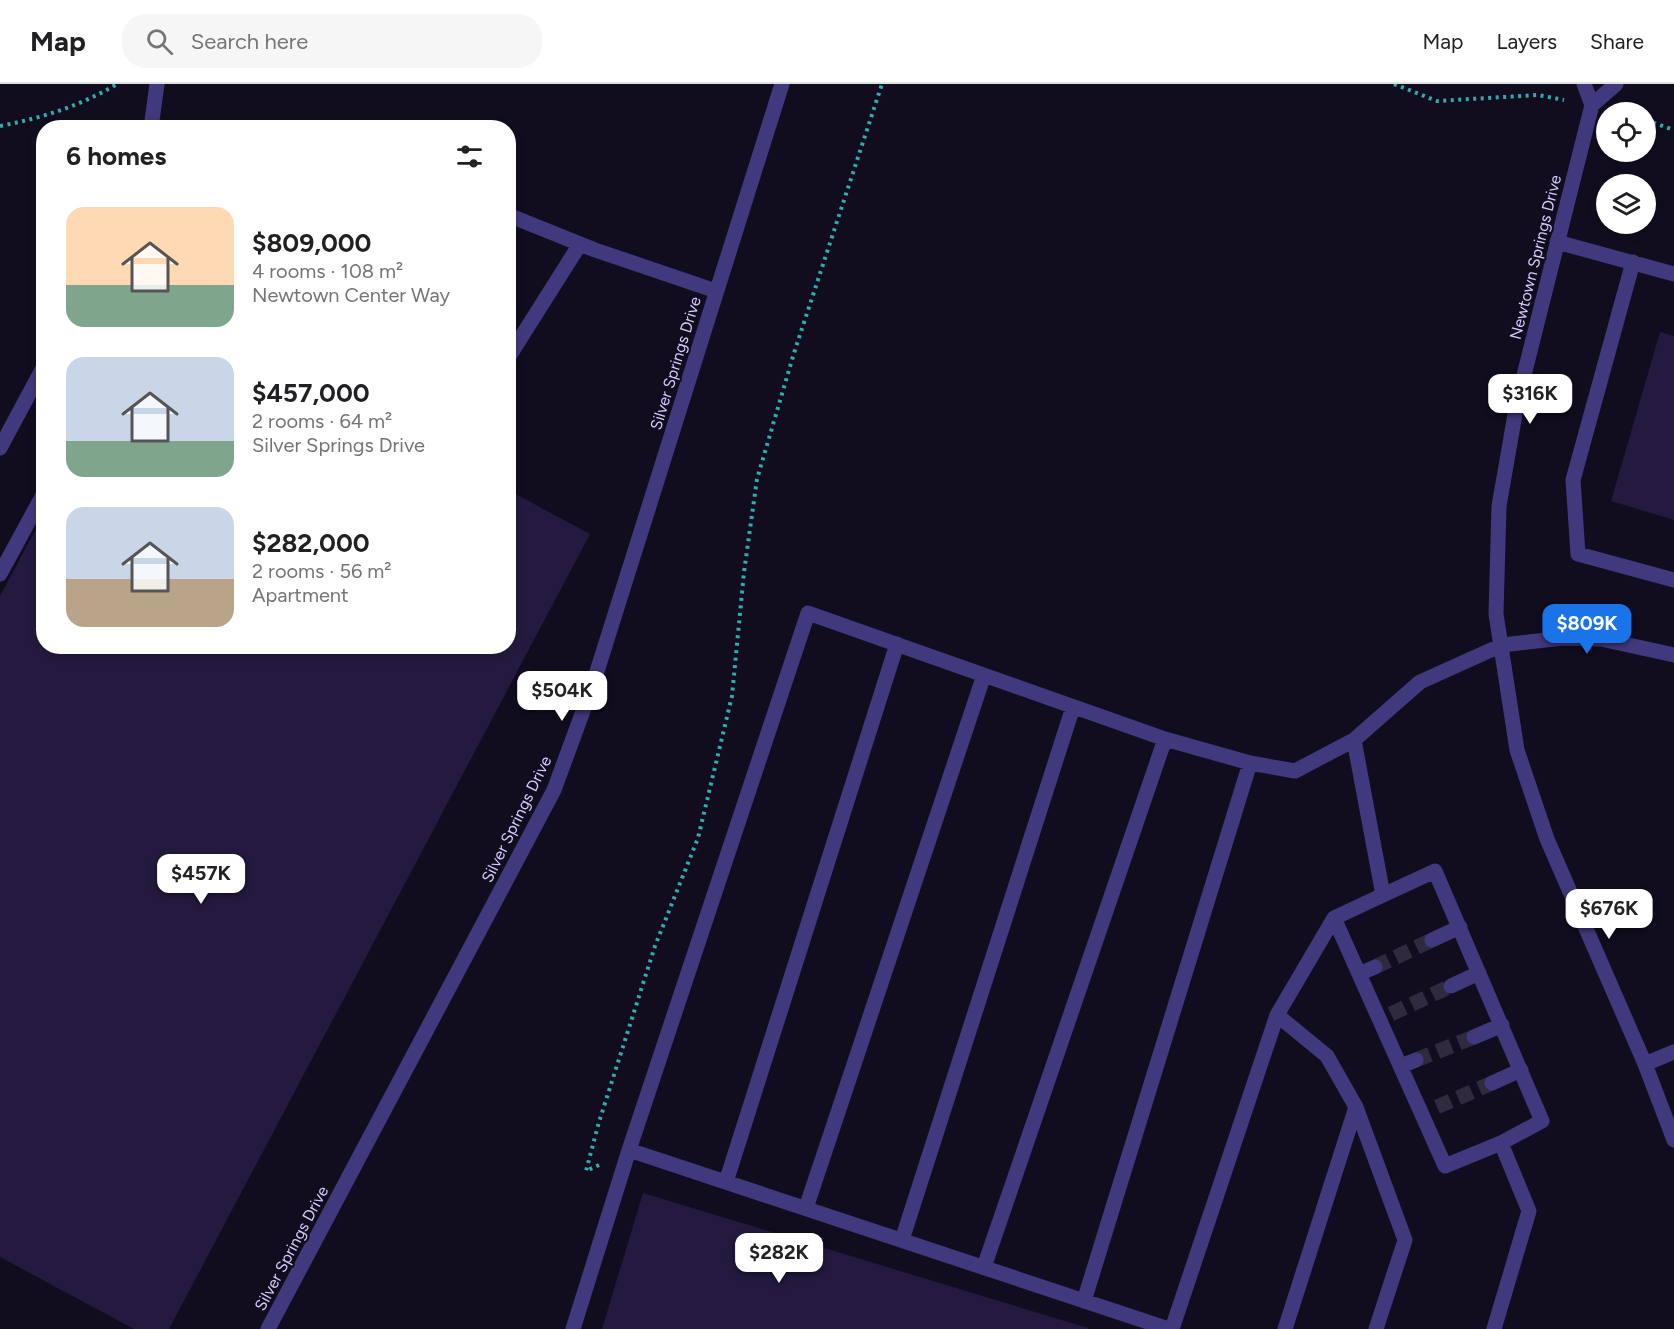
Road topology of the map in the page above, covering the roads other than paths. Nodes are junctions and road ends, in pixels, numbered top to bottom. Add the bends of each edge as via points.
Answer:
1 (782, 84) edge
2 (1584, 84) edge
3 (1616, 84) edge
4 (157, 85) edge
5 (1592, 105) junction
6 (152, 120) edge
7 (516, 218) edge
8 (1557, 242) junction
9 (580, 244) junction
10 (1632, 262) junction
11 (1674, 274) edge
12 (716, 291) junction
13 (516, 345) edge
14 (36, 381) edge
15 (0, 448) edge
16 (36, 508) edge
17 (0, 574) edge
18 (1674, 580) edge
19 (897, 644) junction
20 (1502, 645) junction
21 (1674, 655) edge
22 (984, 675) junction
23 (1073, 707) junction
24 (1165, 739) junction
25 (1354, 740) junction
26 (1251, 763) junction
27 (1383, 895) junction
28 (1334, 918) junction
29 (1460, 927) junction
30 (1431, 940) tunnel mouth
31 (1375, 967) tunnel mouth
32 (1479, 973) junction
33 (1359, 974) junction
34 (1451, 986) tunnel mouth
35 (1277, 1015) junction
36 (1502, 1025) junction
37 (1474, 1037) tunnel mouth
38 (1674, 1052) edge
39 (1416, 1060) tunnel mouth
40 (1645, 1064) junction
41 (1401, 1066) junction
42 (1521, 1070) junction
43 (1492, 1083) tunnel mouth
44 (1356, 1107) junction
45 (1674, 1140) edge
46 (1501, 1143) junction
47 (629, 1150) junction
48 (726, 1182) junction
49 (806, 1208) junction
50 (902, 1240) junction
51 (984, 1267) junction
52 (1084, 1301) junction
53 (268, 1329) edge
54 (573, 1329) edge
55 (1171, 1329) edge
56 (1285, 1329) edge
57 (1377, 1329) edge
58 (1494, 1329) edge

1 - 12 street, Silver Springs Drive
2 - 5 street
3 - 5 street
4 - 6 street
5 - 8 street, Newtown Springs Drive
7 - 9 street
8 - 10 street
8 - 20 street, Newtown Springs Drive via 1517,403 1499,506 1496,614
9 - 12 street
9 - 13 street
10 - 11 street
10 - 18 street via 1573,480 1578,554
12 - 53 street, Silver Springs Drive via 593,684 554,790
14 - 15 street
16 - 17 street
19 - 22 street
19 - 47 street via 808,613
19 - 48 street
20 - 21 street via 1563,638 1601,639
20 - 25 street via 1420,682
20 - 40 street, Newtown Springs Drive via 1517,750 1546,839
22 - 23 street
22 - 49 street
23 - 24 street
23 - 50 street
24 - 26 street
24 - 51 street
25 - 26 street via 1295,771
25 - 27 street
26 - 52 street
27 - 28 street
27 - 29 street via 1436,871
28 - 33 street
28 - 35 street
29 - 30 street
29 - 32 street
31 - 33 street
32 - 34 street
32 - 36 street
33 - 41 street via 1386,1016
35 - 44 street via 1327,1056
35 - 55 street
36 - 37 street
36 - 42 street
38 - 40 street
39 - 41 street
40 - 45 street, Newtown Springs Drive
41 - 46 street via 1430,1110 1445,1166
42 - 43 street
42 - 46 street via 1542,1121
44 - 56 street
44 - 57 street via 1405,1240
46 - 58 street via 1529,1210
47 - 48 street
47 - 54 street
48 - 49 street
49 - 50 street
50 - 51 street
51 - 52 street
52 - 55 street

